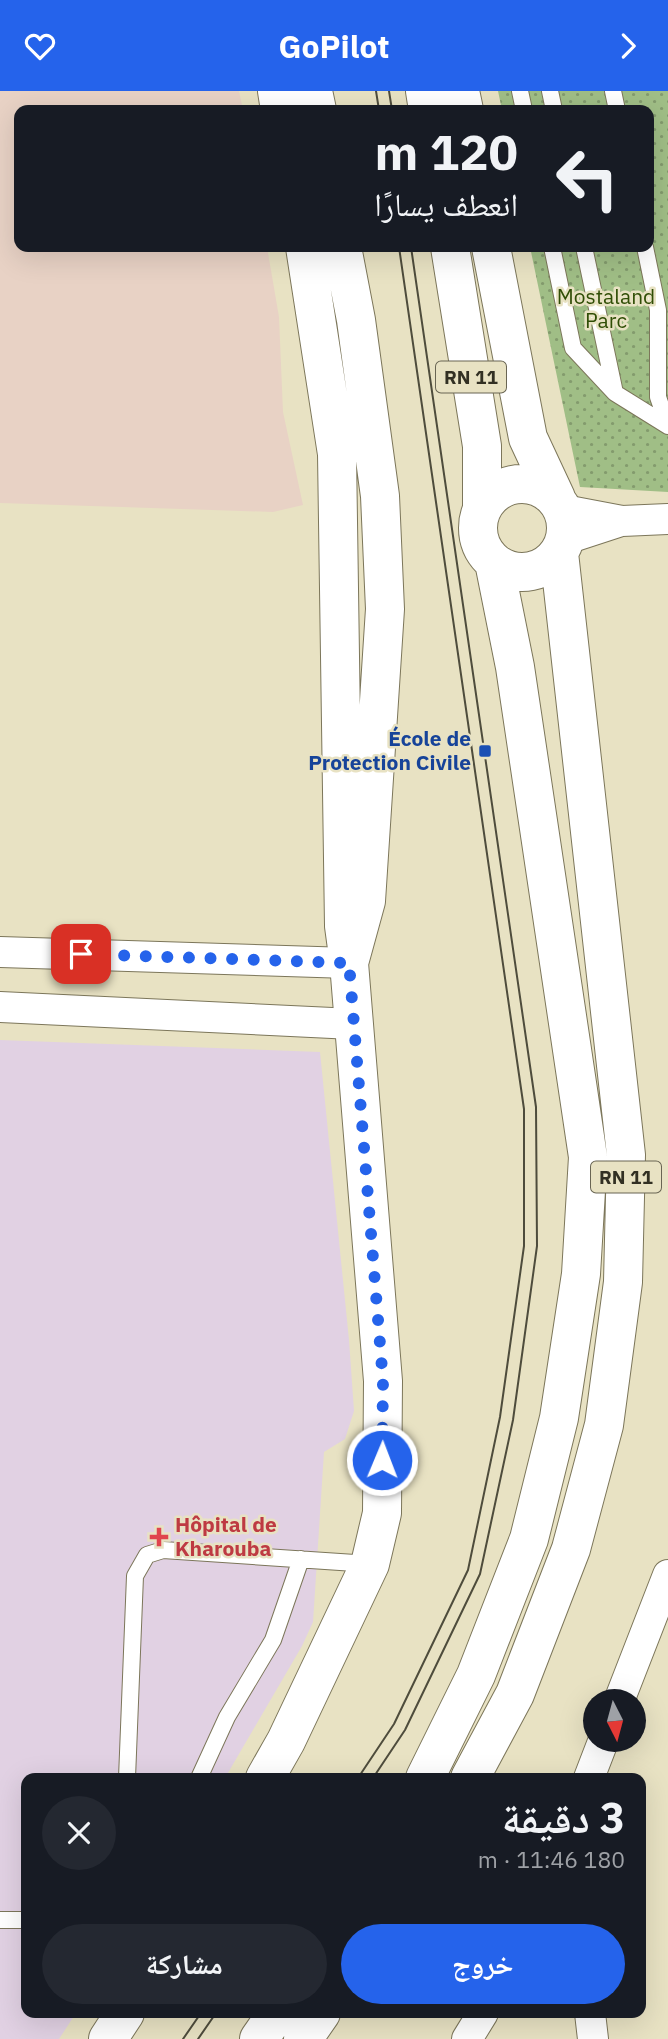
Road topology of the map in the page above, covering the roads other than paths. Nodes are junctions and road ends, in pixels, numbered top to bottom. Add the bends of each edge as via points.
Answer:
1 (306, 252) edge
2 (343, 252) edge
3 (451, 252) edge
4 (492, 252) edge
5 (553, 252) edge
6 (585, 252) edge
7 (646, 252) edge
8 (615, 393) junction
9 (668, 426) edge
10 (482, 508) junction
11 (668, 519) edge
12 (561, 525) junction
13 (494, 562) junction
14 (0, 952) edge
15 (349, 963) junction
16 (0, 1007) edge
17 (354, 1024) junction
18 (301, 1559) junction
19 (370, 1564) junction
20 (668, 1574) edge
21 (624, 1689) edge
22 (599, 1752) edge
23 (127, 1773) edge
24 (201, 1773) edge
25 (268, 1773) edge
26 (427, 1773) edge
27 (473, 1773) edge
28 (591, 1773) edge
29 (0, 1920) edge
30 (21, 1920) edge
31 (122, 2018) edge
32 (274, 2018) edge
33 (318, 2018) edge
34 (480, 2018) edge
35 (591, 2018) edge
36 (108, 2039) edge
37 (259, 2039) edge
38 (303, 2039) edge
39 (467, 2039) edge
40 (593, 2039) edge

1 - 15 main road via 337,454 344,926
2 - 15 main road via 380,496 385,610 366,901
3 - 10 main road, RN 11 via 482,446
4 - 12 main road, RN 11 via 528,438
5 - 8 lane via 572,348
6 - 8 lane
7 - 9 lane via 658,310 658,397
8 - 9 lane
10 - 12 main road via 502,488 531,484 545,489
10 - 13 main road via 478,537
11 - 12 street
12 - 13 main road via 549,564 521,572
12 - 27 main road, RN 11 via 626,1155 623,1282 604,1425 571,1549 515,1694
13 - 26 main road, RN 11 via 515,667 588,1157 581,1274 561,1405 529,1539 476,1675
14 - 15 street
15 - 17 main road
16 - 17 street
17 - 19 main road via 383,1381 382,1513
18 - 19 lane
18 - 23 lane via 163,1551 147,1555 135,1576
18 - 24 lane via 273,1640 227,1717
19 - 25 main road
20 - 21 street
22 - 28 street
29 - 30 lane
31 - 36 main road
32 - 37 main road
33 - 38 main road
34 - 39 street
35 - 40 street

